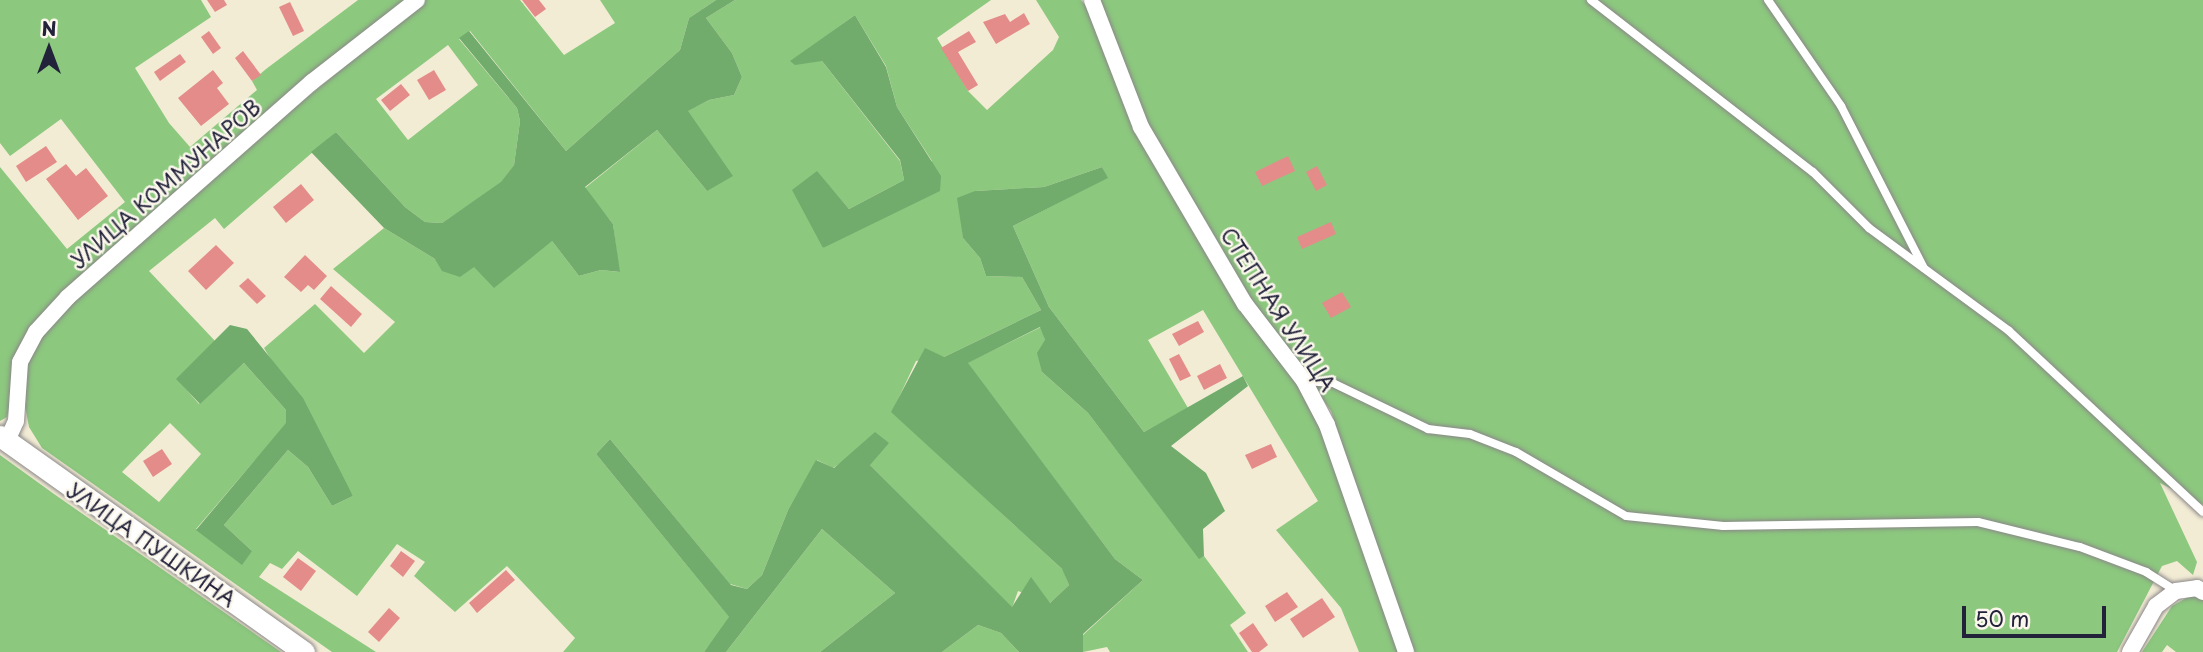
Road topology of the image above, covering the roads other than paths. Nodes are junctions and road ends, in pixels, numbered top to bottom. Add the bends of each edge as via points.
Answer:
1 (417, 0) edge
2 (1092, 0) edge
3 (1591, 0) edge
4 (1768, 0) edge
5 (1925, 271) junction
6 (1304, 381) junction
7 (3, 439) edge
8 (2203, 512) edge
9 (2176, 591) junction
10 (2203, 592) edge
11 (304, 652) edge
12 (1406, 652) edge
13 (2130, 652) edge

1 - 7 street, УЛИЦА КОММУНАРОВ via 312,82 68,297 36,332 20,362 16,421
2 - 6 street, СТЕПНАЯ УЛИЦА via 1141,127 1245,304
3 - 5 lane via 1813,172 1869,228
4 - 5 lane via 1841,106
5 - 8 lane via 2009,331
6 - 9 lane via 1333,383 1428,429 1470,434 1516,452 1626,516 1723,526 1979,522 2080,547 2146,572
6 - 12 street, СТЕПНАЯ УЛИЦА via 1327,425
7 - 11 street, УЛИЦА ПУШКИНА
9 - 10 street via 2197,588
9 - 13 street via 2156,606

